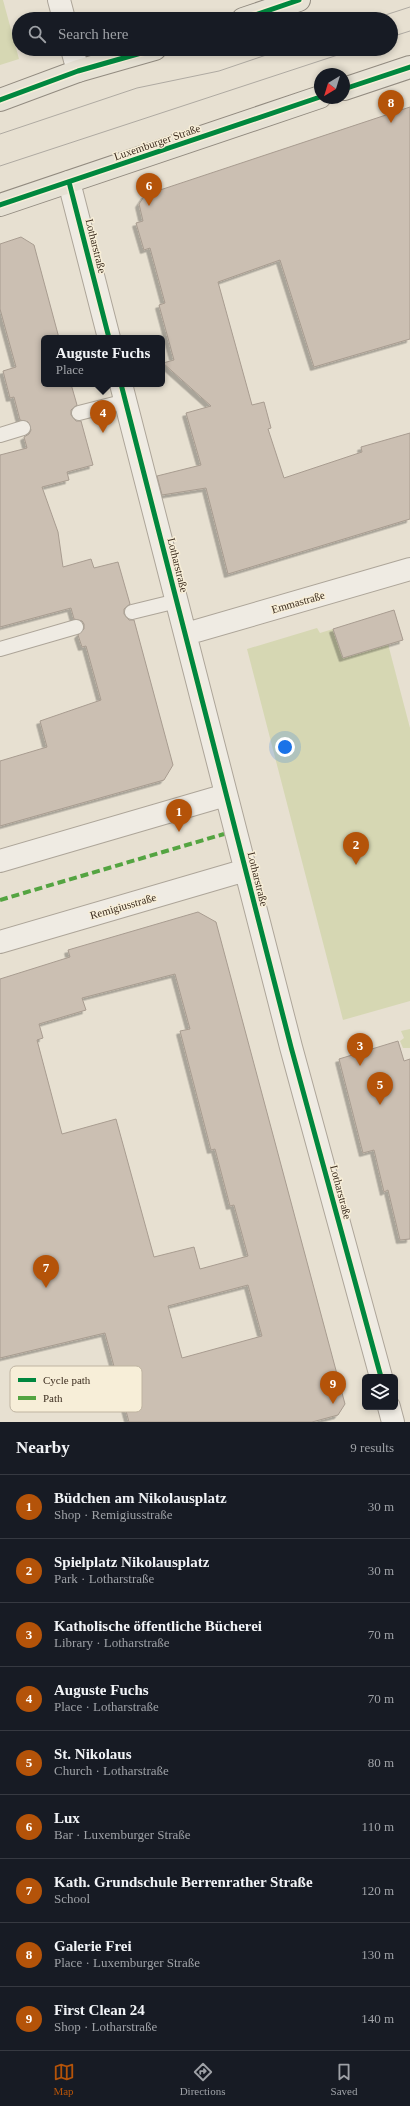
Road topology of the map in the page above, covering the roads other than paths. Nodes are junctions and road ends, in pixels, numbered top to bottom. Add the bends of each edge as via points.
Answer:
1 (59, 0) edge
2 (299, 0) edge
3 (62, 12) edge
4 (264, 12) edge
5 (74, 56) edge
6 (130, 56) edge
7 (410, 67) edge
8 (78, 71) junction
9 (350, 88) edge
10 (0, 100) edge
11 (314, 100) edge
12 (69, 182) junction
13 (0, 205) edge
14 (108, 335) edge
15 (124, 392) edge
16 (79, 413) dead end
17 (23, 428) dead end
18 (0, 435) edge
19 (410, 569) edge
20 (177, 601) junction
21 (132, 612) dead end
22 (76, 627) dead end
23 (186, 634) junction
24 (0, 649) edge
25 (226, 795) junction
26 (0, 861) edge
27 (246, 870) junction
28 (0, 942) edge
29 (380, 1374) edge
30 (390, 1410) edge
31 (393, 1422) edge

1 - 3 street
2 - 4 main road
5 - 8 street
6 - 8 main road
7 - 9 main road
8 - 10 main road
11 - 12 main road, Luxemburger Straße
12 - 13 main road, Luxemburger Straße
12 - 14 street, Lotharstraße
15 - 16 lane
15 - 20 street, Lotharstraße
17 - 18 lane
19 - 23 street, Emmastraße
20 - 21 lane
20 - 23 street, Lotharstraße
22 - 24 lane
23 - 25 street, Lotharstraße
25 - 26 street
25 - 27 street, Lotharstraße
27 - 28 street, Remigiusstraße
27 - 29 street, Lotharstraße via 291,1047
30 - 31 street

